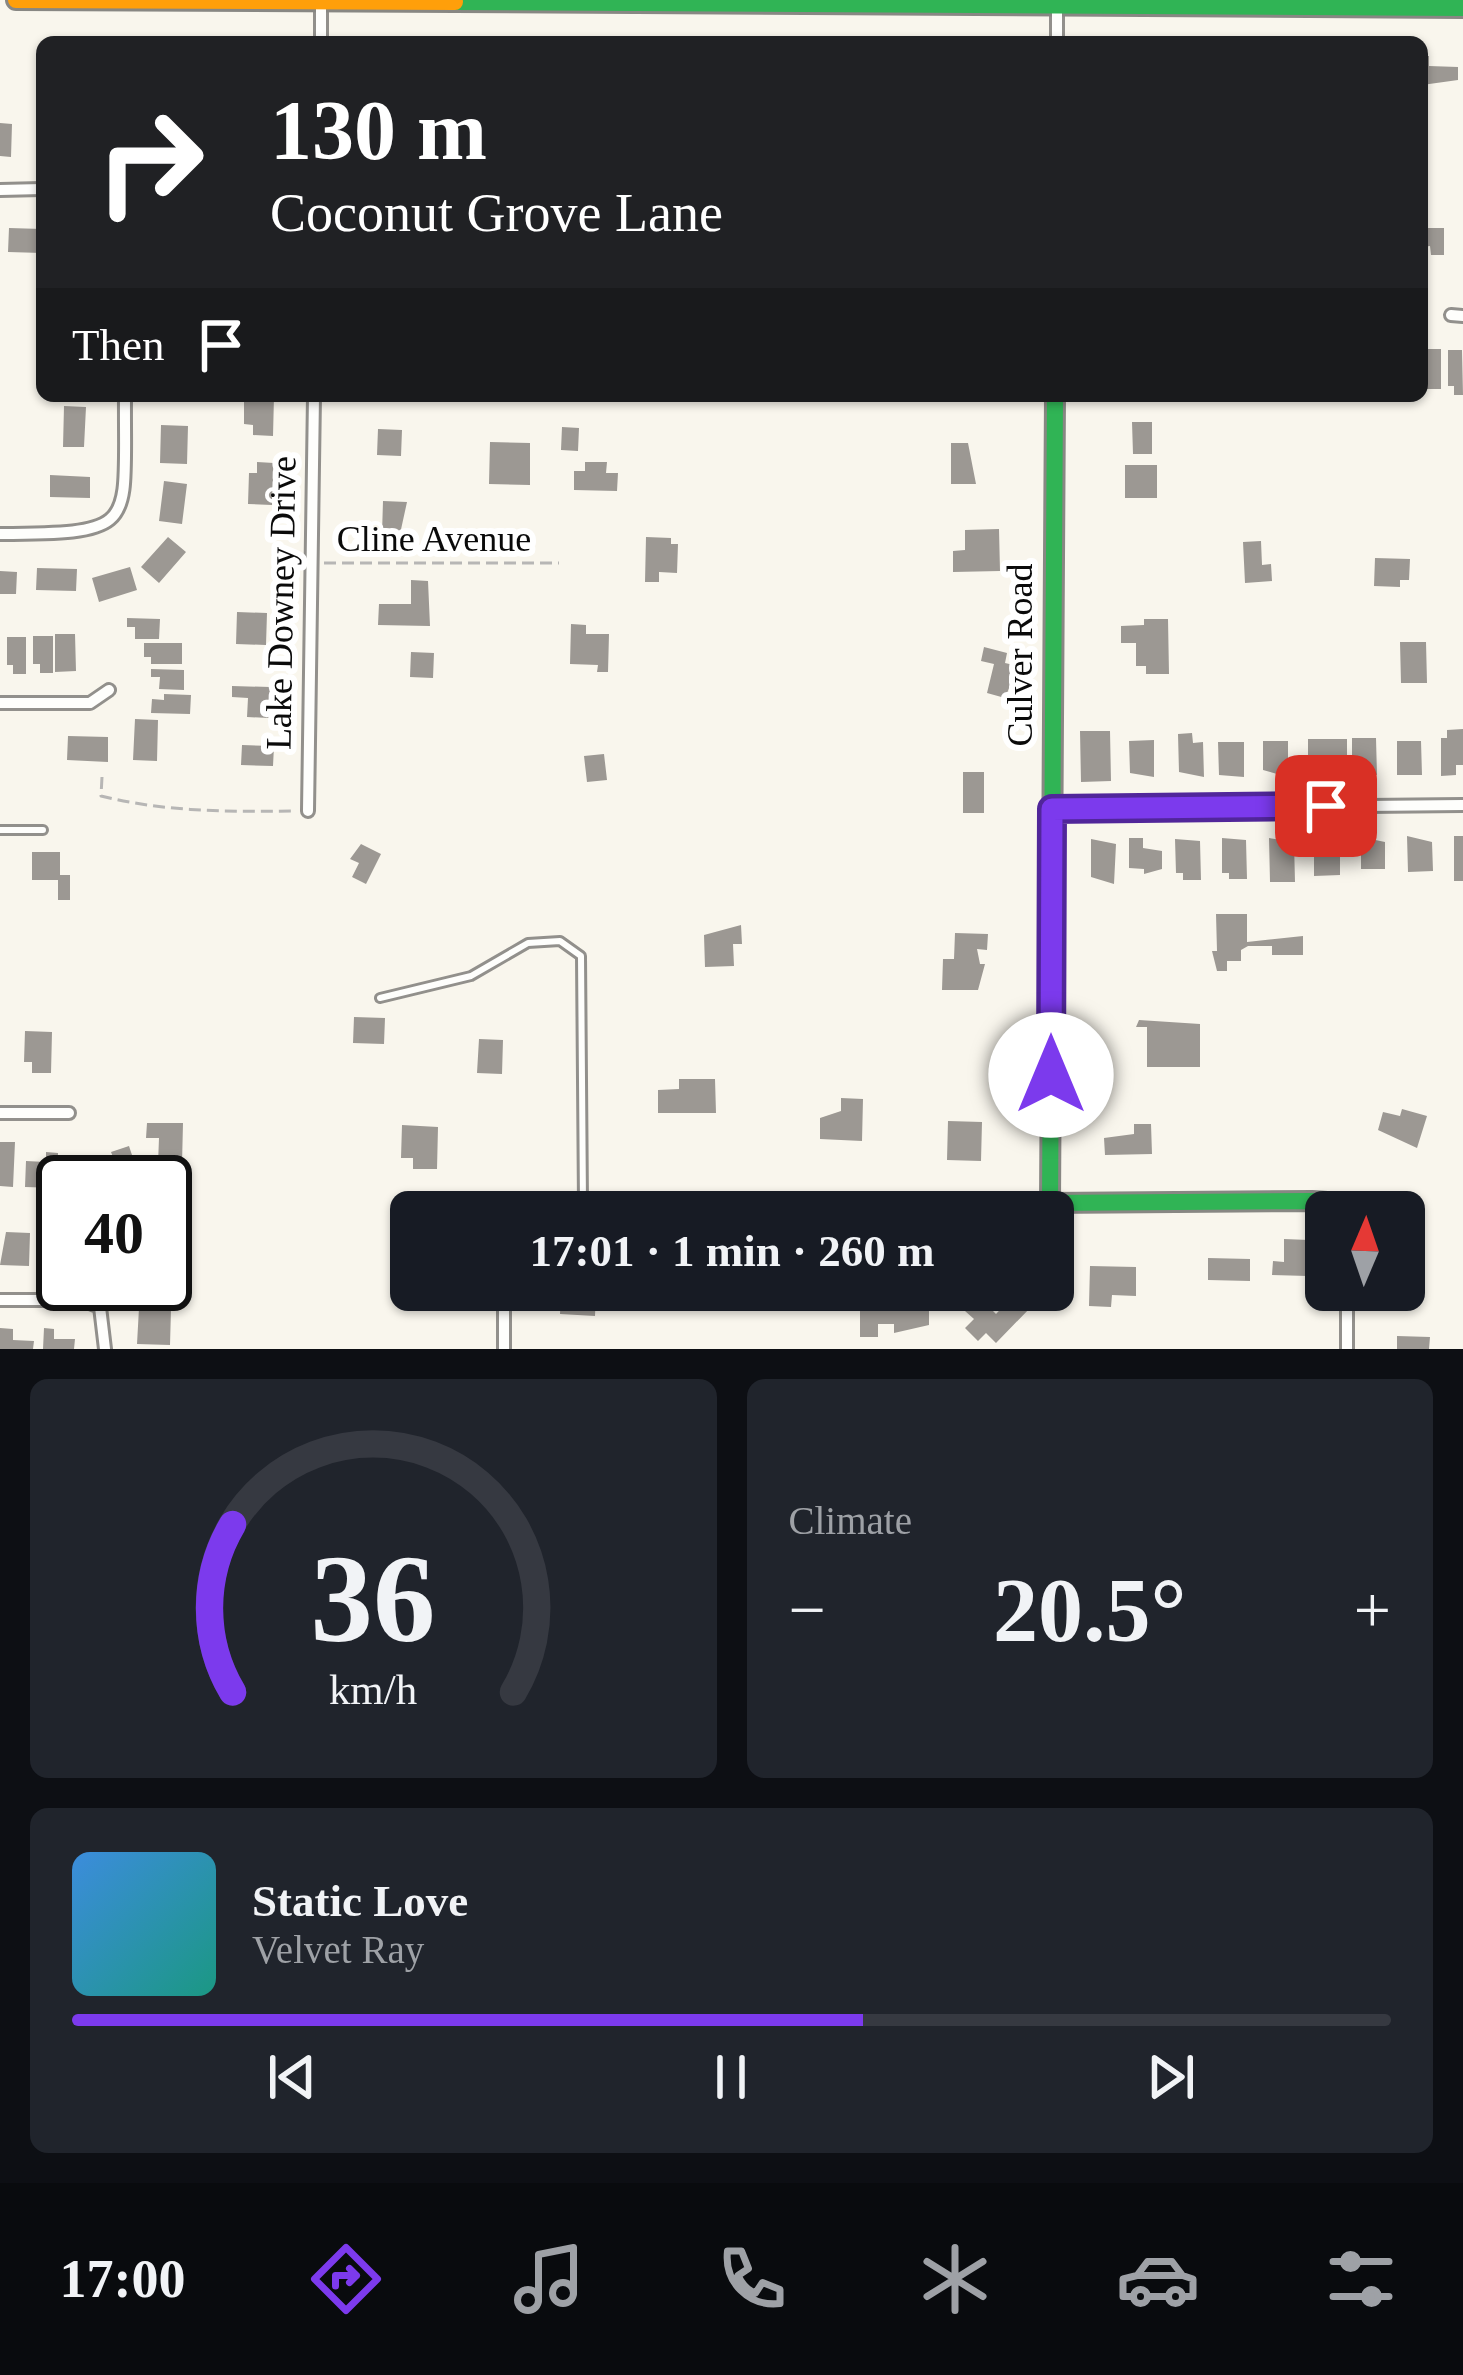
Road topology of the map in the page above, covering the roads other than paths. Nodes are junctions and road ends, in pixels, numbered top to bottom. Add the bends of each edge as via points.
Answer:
1 (16, 0) edge
2 (741, 3) edge
3 (321, 4) junction
4 (1057, 7) junction
5 (1463, 8) edge
6 (321, 36) edge
7 (1057, 36) edge
8 (36, 189) edge
9 (0, 190) edge
10 (125, 402) edge
11 (314, 402) edge
12 (1055, 402) edge
13 (0, 534) edge
14 (109, 690) dead end
15 (0, 703) edge
16 (1463, 805) edge
17 (1052, 809) junction
18 (308, 811) road end
19 (0, 830) edge
20 (44, 830) dead end
21 (380, 998) dead end
22 (0, 1113) edge
23 (68, 1113) dead end
24 (583, 1191) edge
25 (1051, 1191) edge
26 (1305, 1201) edge
27 (1074, 1203) edge
28 (0, 1300) edge
29 (504, 1311) edge
30 (1347, 1311) edge
31 (105, 1349) edge
32 (504, 1349) edge
33 (1347, 1349) edge

1 - 3 street
2 - 3 street
2 - 4 street
3 - 6 street
4 - 5 street
4 - 7 street
8 - 9 street
10 - 13 street via 124,495 113,521 90,533
11 - 18 street, Lake Downey Drive
12 - 17 street, Culver Road
14 - 15 street via 90,703
16 - 17 street
17 - 25 street, Culver Road
19 - 20 lane
21 - 24 lane via 471,976 528,943 560,941 581,956
22 - 23 street
26 - 27 street
28 - 31 street via 100,1307
29 - 32 street
30 - 33 street

